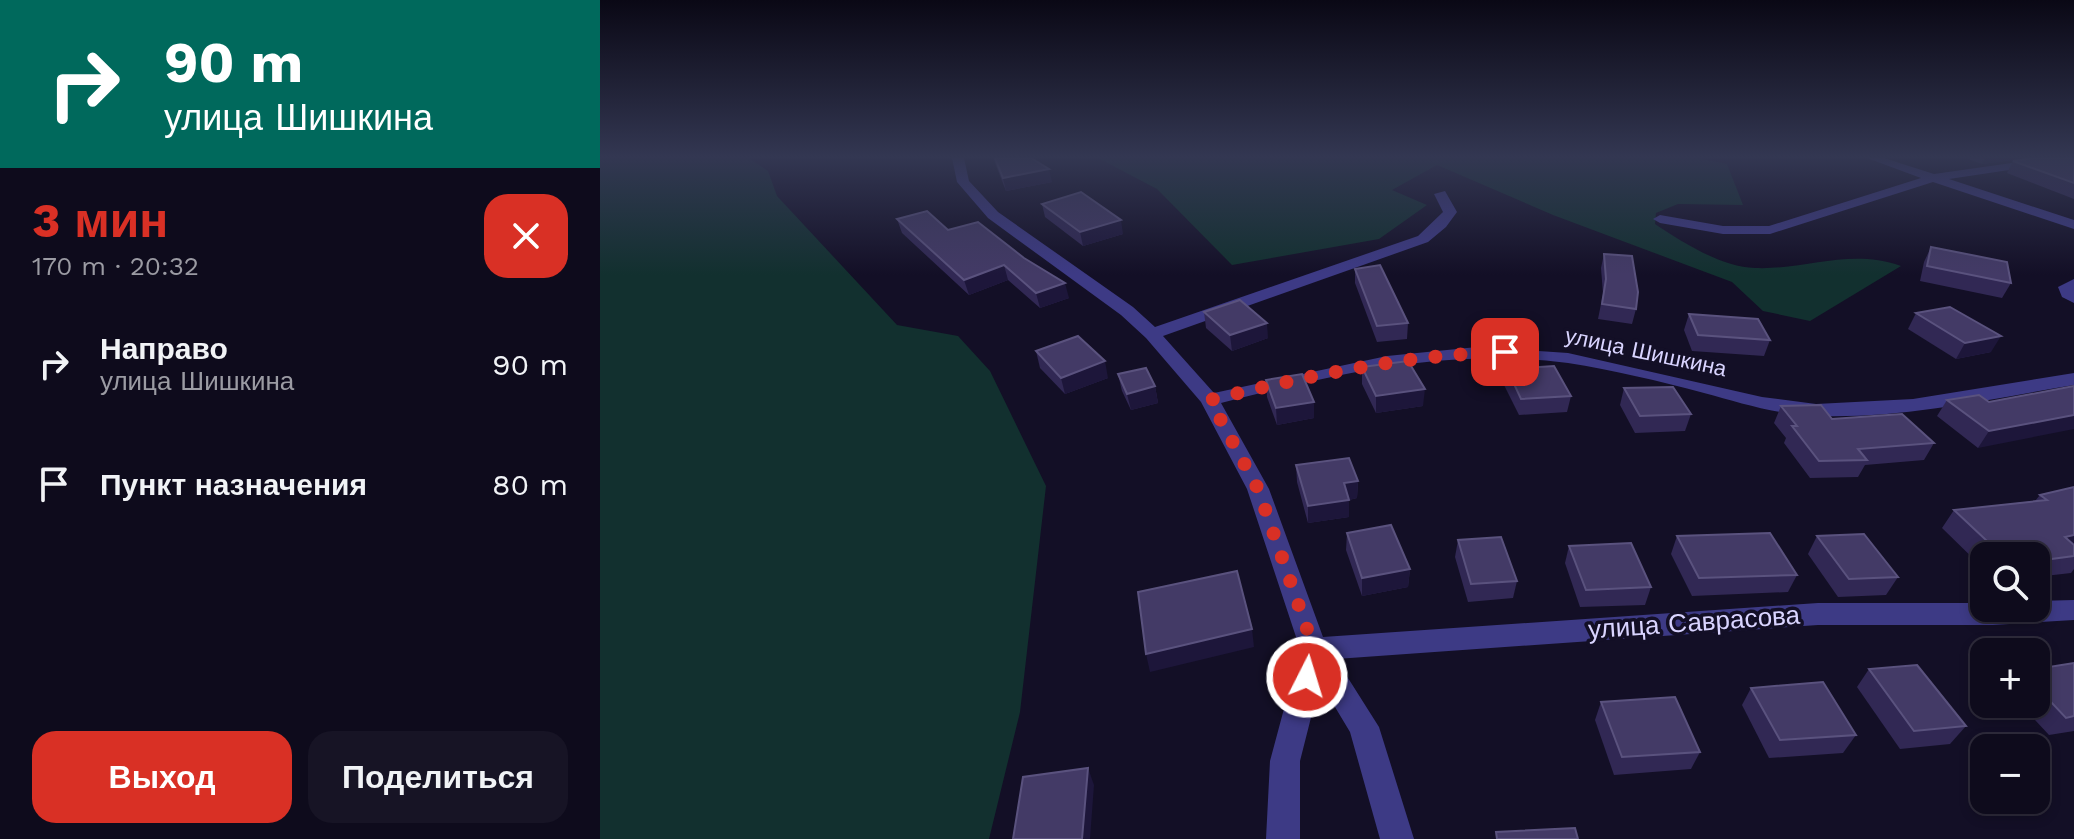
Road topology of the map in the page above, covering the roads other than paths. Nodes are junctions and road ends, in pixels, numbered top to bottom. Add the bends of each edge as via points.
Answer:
1 (977, 197) edge
2 (1442, 197) edge
3 (1874, 197) edge
4 (1991, 197) edge
5 (1660, 219) dead end
6 (2074, 225) edge
7 (2074, 284) edge
8 (2074, 298) edge
9 (1152, 334) junction
10 (2074, 379) edge
11 (1210, 400) junction
12 (2074, 610) edge
13 (1314, 649) junction
14 (1283, 839) edge
15 (1397, 839) edge

1 - 9 street via 993,215
2 - 9 street via 1450,212 1423,239
3 - 5 street via 1770,230 1723,230
4 - 6 street
7 - 8 street via 2066,287
9 - 11 street
10 - 11 street, улица Шишкина via 1875,410 1814,410 1565,357 1492,353 1398,359
11 - 13 street via 1258,489
12 - 13 street, улица Саврасова via 1818,614
13 - 14 street via 1285,761
13 - 15 street via 1364,727

